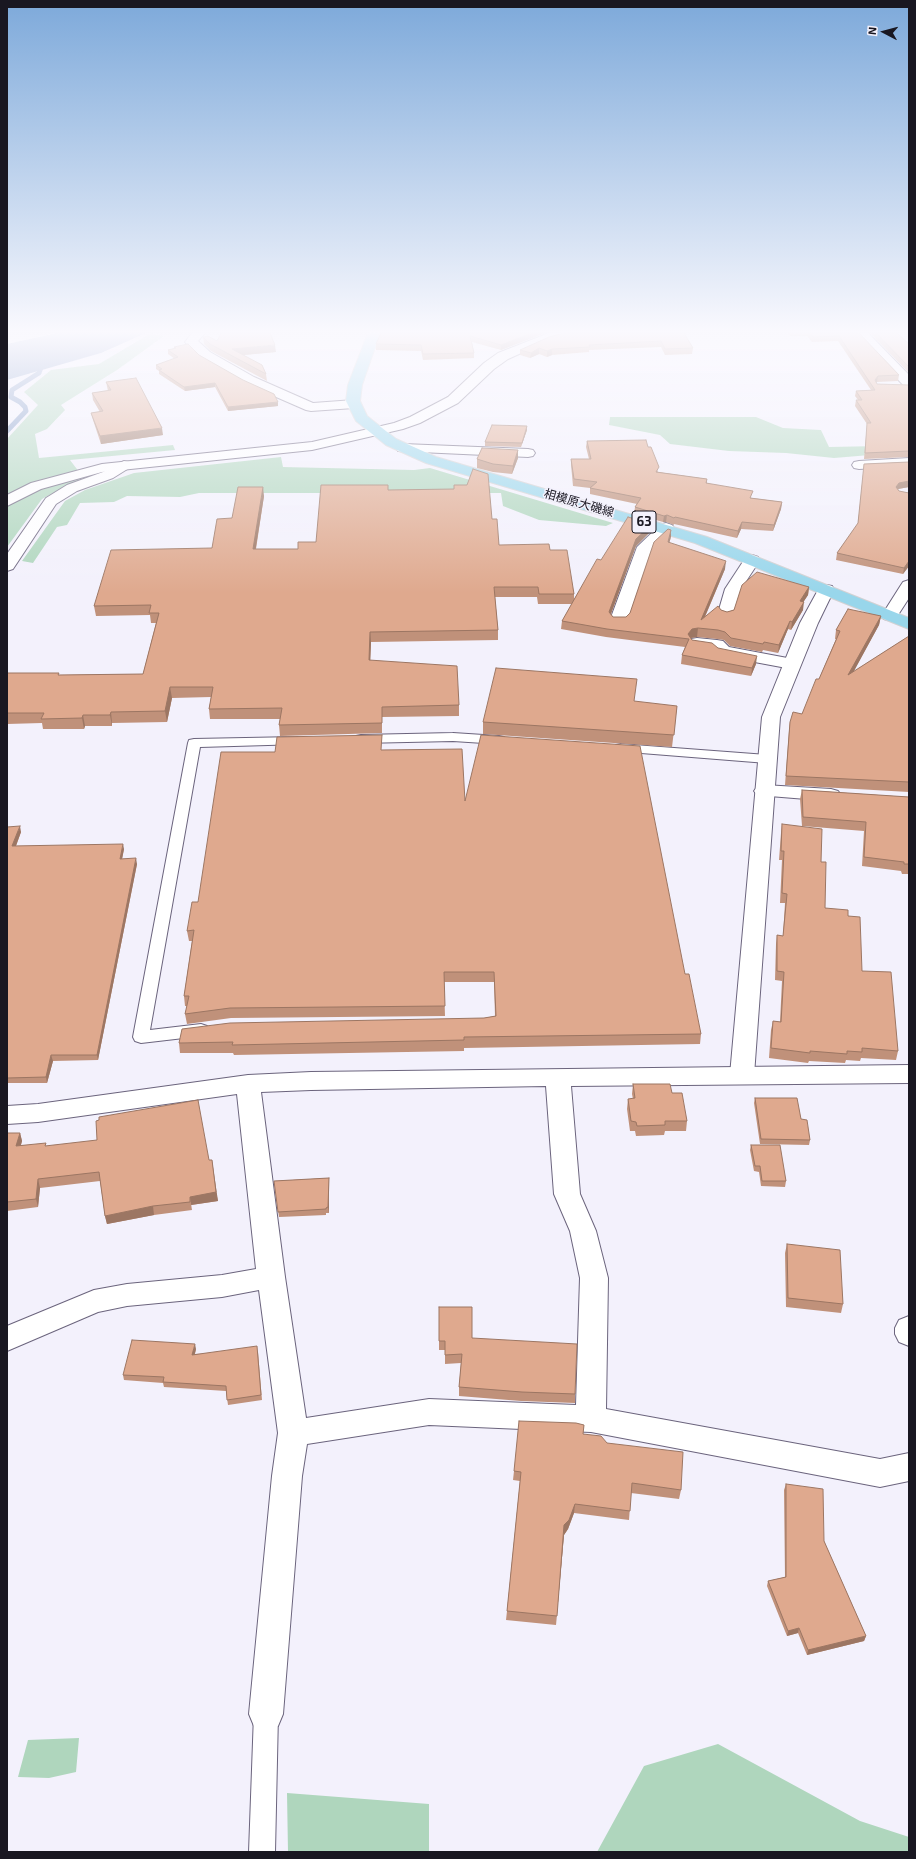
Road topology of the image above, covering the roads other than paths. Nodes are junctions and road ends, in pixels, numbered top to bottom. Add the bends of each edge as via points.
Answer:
1 (362, 420) edge
2 (416, 420) edge
3 (377, 432) junction
4 (402, 448) junction
5 (528, 453) dead end
6 (909, 462) edge
7 (124, 465) junction
8 (859, 465) dead end
9 (7, 501) edge
10 (666, 528) junction
11 (752, 560) junction
12 (7, 566) edge
13 (909, 585) edge
14 (612, 588) edge
15 (630, 590) junction
16 (826, 590) junction
17 (712, 602) edge
18 (890, 615) junction
19 (619, 620) edge
20 (909, 624) edge
21 (696, 643) edge
22 (792, 664) junction
23 (351, 739) edge
24 (312, 740) edge
25 (516, 741) edge
26 (610, 748) edge
27 (767, 759) junction
28 (764, 791) junction
29 (848, 796) edge
30 (216, 1028) edge
31 (909, 1074) edge
32 (742, 1075) junction
33 (558, 1077) junction
34 (248, 1084) junction
35 (7, 1115) edge
36 (271, 1277) junction
37 (909, 1328) edge
38 (909, 1334) edge
39 (7, 1339) edge
40 (591, 1418) junction
41 (294, 1433) junction
42 (909, 1467) edge
43 (266, 1714) joint
44 (262, 1852) edge

1 - 3 main road, 相模原大磯線 / 63
2 - 3 street
3 - 4 main road, 相模原大磯線 / 63
3 - 7 street via 312,446
4 - 5 street
4 - 10 main road, 相模原大磯線 / 63 via 431,460
6 - 8 street
7 - 9 street via 54,480
7 - 12 street via 108,475 72,488 51,501
10 - 11 main road, 相模原大磯線 / 63
10 - 15 street via 645,547
11 - 16 main road, 相模原大磯線 / 63
11 - 17 street via 733,589 727,608
13 - 18 street
14 - 15 street
15 - 19 street
16 - 18 main road, 相模原大磯線 / 63
16 - 22 street
18 - 20 main road, 相模原大磯線 / 63
21 - 22 street via 717,645 722,654
22 - 27 street via 771,717
23 - 25 lane via 453,737
24 - 30 lane via 194,743 141,1037
26 - 27 lane
27 - 28 street
28 - 29 street
28 - 32 street
31 - 32 street
32 - 33 street
33 - 34 street
33 - 40 street via 567,1194 583,1231 594,1278
34 - 35 street
34 - 36 street
36 - 39 street via 222,1286 126,1295 94,1301
36 - 41 street
37 - 38 street
40 - 41 street via 429,1412
40 - 42 street via 880,1473
41 - 43 street via 287,1476
43 - 44 lane

